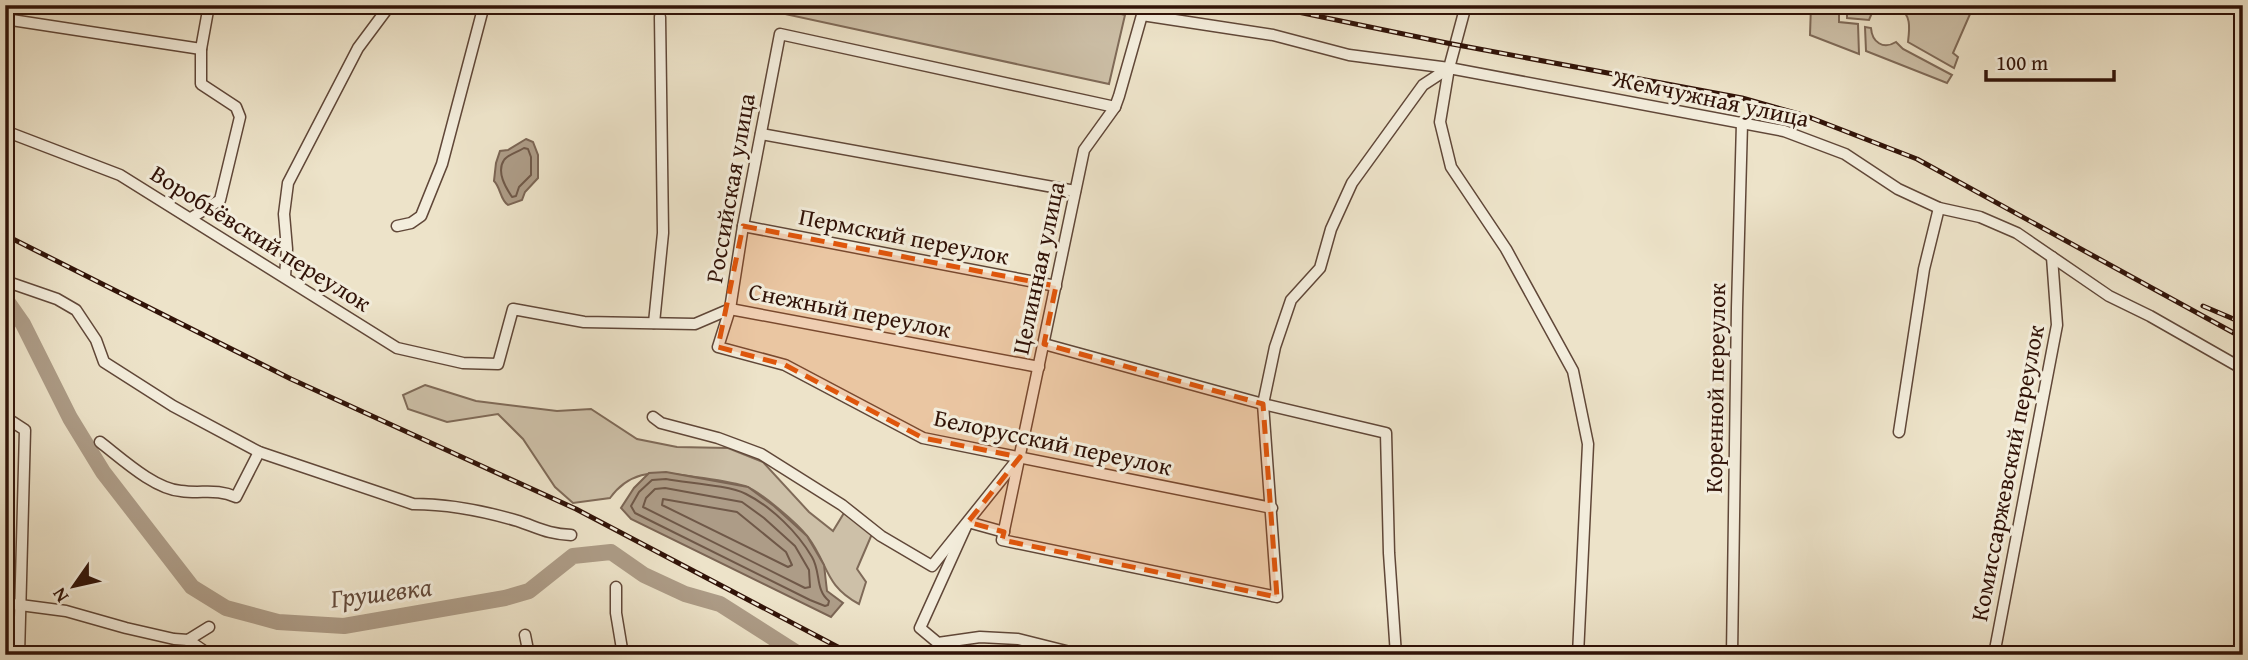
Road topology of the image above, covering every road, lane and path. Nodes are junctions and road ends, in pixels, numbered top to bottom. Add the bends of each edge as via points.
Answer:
1 (209, 5) edge
2 (390, 5) edge
3 (484, 5) edge
4 (1466, 5) edge
5 (1142, 15) joint
6 (660, 17) dead end
7 (5, 19) edge
8 (201, 49) junction
9 (1449, 68) junction
10 (1115, 107) junction
11 (1742, 123) junction
12 (5, 131) edge
13 (761, 134) junction
14 (1074, 191) junction
15 (1939, 208) junction
16 (191, 218) junction
17 (397, 226) dead end
18 (743, 226) junction
19 (2052, 257) junction
20 (285, 276) junction
21 (5, 281) edge
22 (1056, 286) junction
23 (730, 309) junction
24 (654, 323) junction
25 (1044, 344) junction
26 (718, 347) joint
27 (498, 364) joint
28 (1039, 367) junction
29 (2243, 369) edge
30 (1263, 404) junction
31 (5, 417) edge
32 (653, 417) dead end
33 (1899, 432) dead end
34 (100, 442) dead end
35 (259, 452) junction
36 (1020, 457) junction
37 (1272, 508) junction
38 (968, 522) junction
39 (571, 535) dead end
40 (1003, 536) junction
41 (615, 587) dead end
42 (5, 603) edge
43 (21, 605) junction
44 (209, 627) dead end
45 (525, 635) dead end
46 (188, 640) junction
47 (1066, 651) dead end
48 (19, 655) edge
49 (210, 655) edge
50 (529, 655) edge
51 (623, 655) edge
52 (1396, 655) edge
53 (1578, 655) edge
54 (1732, 655) edge
55 (1994, 655) edge

1 - 8 street
2 - 20 street via 358,48 288,183
3 - 17 street via 442,164 421,216
4 - 9 street
5 - 9 street, Жемчужная улица via 1273,35 1349,55
5 - 10 street, Целинная улица
6 - 24 street via 663,233
7 - 8 street
8 - 16 street via 201,84 236,107 240,117 220,200
9 - 11 street, Жемчужная улица
9 - 30 street via 1423,85 1352,183 1320,268 1292,300 1275,347
9 - 53 street via 1440,122 1451,167 1506,249 1573,372 1588,444
10 - 13 street, Российская улица via 780,34
10 - 14 street, Целинная улица via 1084,150
11 - 15 street, Жемчужная улица via 1784,131 1845,154 1898,189
11 - 54 street, Коренной переулок
12 - 16 street, Воробьёвский переулок via 120,175
13 - 14 street
13 - 18 street, Российская улица
14 - 22 street, Целинная улица
15 - 19 street, Жемчужная улица via 1980,217 2017,233
15 - 33 street via 1924,270
16 - 20 street, Воробьёвский переулок
18 - 22 street, Пермский переулок
18 - 23 street, Российская улица
19 - 29 street, Жемчужная улица via 2109,296
19 - 55 street, Комиссаржевский переулок via 2057,325
20 - 27 street, Воробьёвский переулок via 397,348 463,363
21 - 35 street via 76,310 104,362
22 - 25 street, Целинная улица
23 - 24 street, Снежный переулок via 695,324
23 - 26 street, Российская улица
23 - 28 street, Снежный переулок
24 - 27 street, Снежный переулок via 584,321 513,309
25 - 28 street, Целинная улица
25 - 30 street
26 - 36 street, Белорусский переулок via 785,365 923,438
28 - 36 street, Целинная улица
30 - 37 street
30 - 52 street via 1386,433
31 - 43 street via 25,430
32 - 38 street via 661,424 761,454 932,566
34 - 35 street via 161,484 179,491 222,491 236,497
35 - 39 street via 413,504 475,510 551,534
36 - 37 street, Белорусский переулок
36 - 38 street
36 - 40 street, Целинная улица
37 - 40 street via 1277,597
38 - 40 street
38 - 47 street via 920,628 938,643 980,637 1018,639
41 - 51 street
42 - 43 street
43 - 46 street
43 - 48 street
44 - 46 street
45 - 50 street
46 - 49 street

